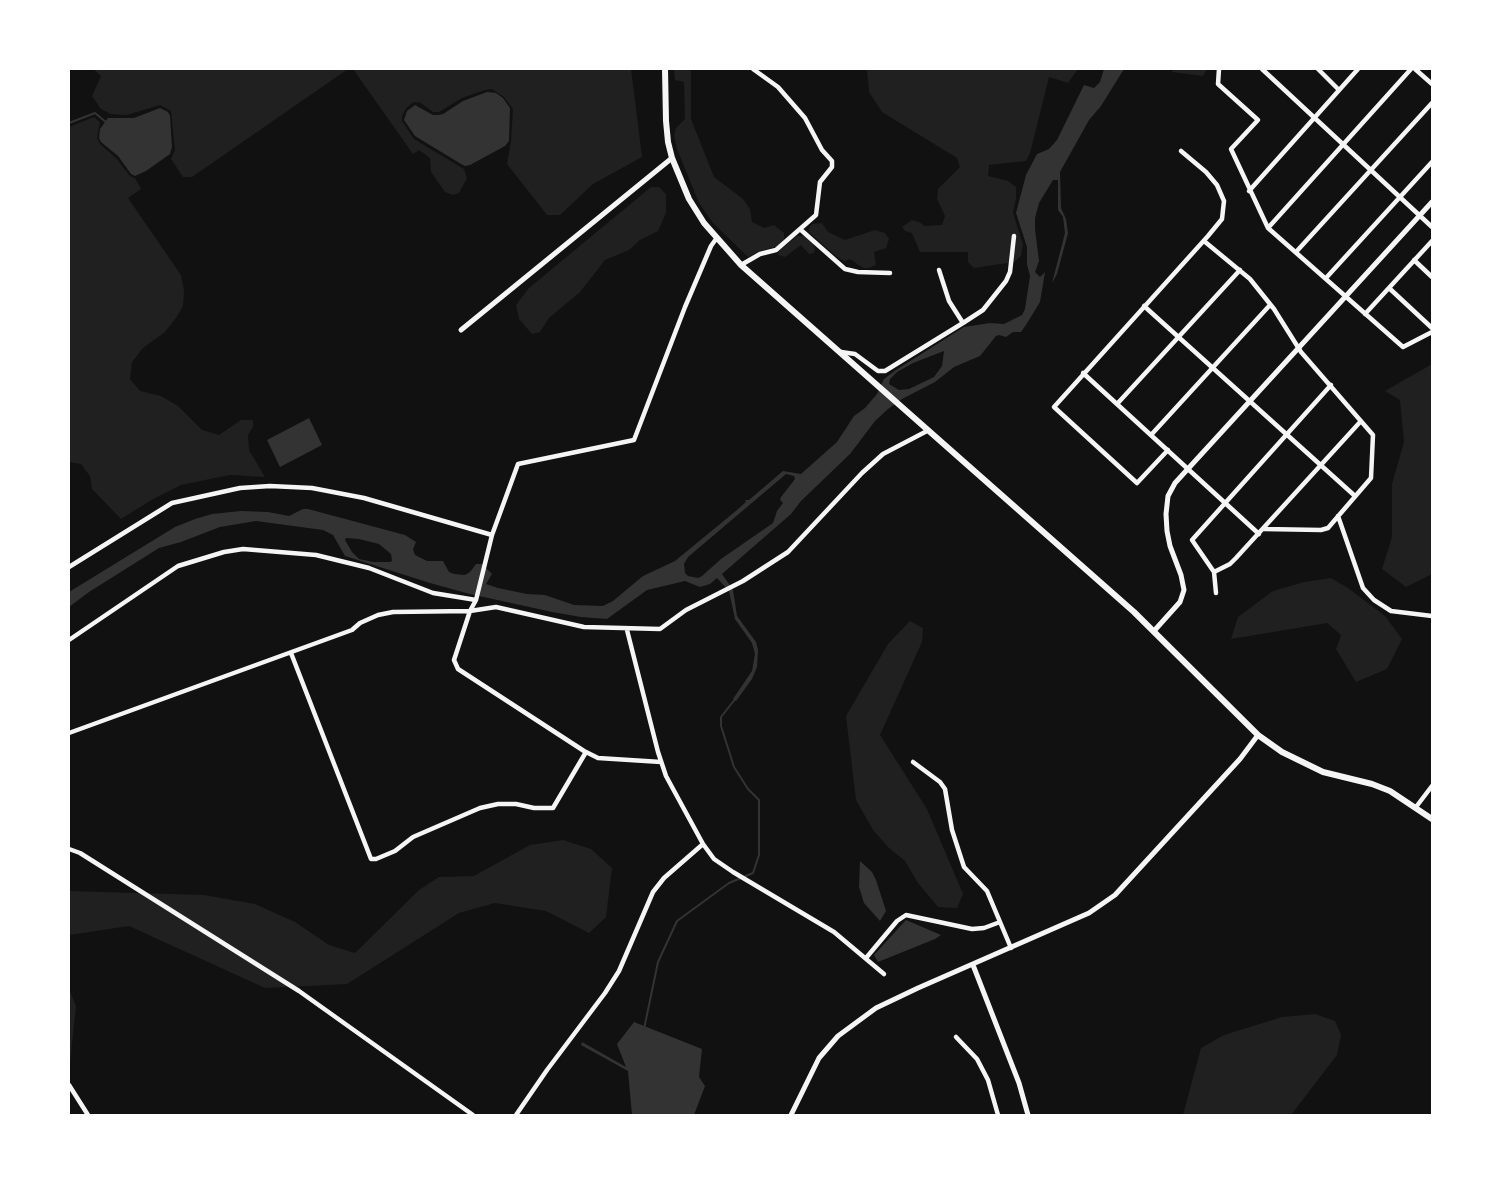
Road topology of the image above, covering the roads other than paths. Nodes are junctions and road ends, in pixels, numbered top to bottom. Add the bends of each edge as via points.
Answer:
1 (665, 69) edge
2 (753, 69) edge
3 (1219, 69) edge
4 (1262, 69) edge
5 (1318, 69) edge
6 (1358, 69) edge
7 (1413, 69) edge
8 (1432, 84) edge
9 (1339, 90) junction
10 (1432, 103) edge
11 (1314, 117) junction
12 (1342, 144) junction
13 (1181, 151) dead end
14 (672, 158) junction
15 (1432, 162) edge
16 (1371, 170) junction
17 (1249, 191) junction
18 (1400, 197) junction
19 (1432, 202) edge
20 (1420, 216) junction
21 (1432, 227) edge
22 (1268, 228) junction
23 (801, 230) junction
24 (1014, 236) dead end
25 (717, 239) junction
26 (1204, 241) junction
27 (1432, 241) edge
28 (1296, 252) junction
29 (1414, 260) junction
30 (741, 265) junction
31 (939, 270) dead end
32 (1240, 270) junction
33 (890, 273) dead end
34 (1432, 277) edge
35 (1326, 278) junction
36 (1389, 288) junction
37 (1345, 297) junction
38 (1270, 305) junction
39 (1144, 306) junction
40 (1365, 314) junction
41 (963, 323) junction
42 (461, 330) dead end
43 (1432, 330) edge
44 (1180, 336) junction
45 (1298, 347) junction
46 (838, 351) junction
47 (1213, 367) junction
48 (1083, 373) junction
49 (1331, 385) junction
50 (1250, 401) junction
51 (1117, 404) junction
52 (1361, 421) junction
53 (927, 430) junction
54 (1151, 435) junction
55 (1287, 436) junction
56 (1168, 450) junction
57 (1321, 466) junction
58 (1188, 469) junction
59 (1355, 496) junction
60 (1226, 503) junction
61 (1338, 516) junction
62 (1264, 529) junction
63 (1260, 534) junction
64 (492, 536) junction
65 (69, 567) edge
66 (1214, 572) junction
67 (1216, 593) dead end
68 (476, 600) junction
69 (470, 611) junction
70 (1432, 617) edge
71 (627, 630) junction
72 (1154, 631) junction
73 (69, 640) edge
74 (291, 653) junction
75 (69, 733) edge
76 (1258, 735) junction
77 (586, 752) junction
78 (661, 762) junction
79 (913, 762) dead end
80 (1432, 786) edge
81 (1416, 807) junction
82 (1432, 819) edge
83 (703, 844) junction
84 (69, 849) edge
85 (1000, 922) junction
86 (1011, 948) junction
87 (866, 958) junction
88 (973, 965) junction
89 (884, 974) dead end
90 (956, 1037) dead end
91 (69, 1085) edge
92 (88, 1115) edge
93 (473, 1115) edge
94 (516, 1115) edge
95 (791, 1115) edge
96 (998, 1115) edge
97 (1028, 1115) edge

1 - 14 main road via 666,121
2 - 23 street via 778,87 805,118 832,161 820,182 816,215
3 - 17 street via 1218,84 1258,120 1231,149
4 - 11 street
5 - 9 street
6 - 9 street
7 - 8 street
7 - 12 street
9 - 11 street
10 - 16 street
11 - 12 street
11 - 17 street
12 - 16 street
12 - 22 street
13 - 26 street via 1206,172 1224,201 1222,219
14 - 25 main road via 689,199
14 - 42 street
15 - 18 street
16 - 18 street
16 - 28 street
17 - 22 street
18 - 20 street
18 - 35 street
19 - 20 street
20 - 21 street
20 - 37 street
22 - 28 street
23 - 30 street via 776,250
23 - 33 street via 845,269
24 - 41 street via 1006,281 987,307
25 - 30 main road
25 - 64 street via 685,307 634,440 518,464
26 - 32 street
26 - 39 street
27 - 29 street
28 - 35 street
29 - 34 street
29 - 36 street
30 - 46 main road
31 - 41 street via 949,301
32 - 38 street
32 - 44 street
35 - 37 street
36 - 40 street
36 - 43 street
37 - 40 street
37 - 45 street
38 - 45 street
38 - 47 street
39 - 44 street
39 - 48 street
40 - 43 street via 1403,347
41 - 46 street via 885,371 878,371 855,354
44 - 47 street
44 - 51 street
45 - 49 street
45 - 50 street
46 - 53 main road
47 - 50 street
47 - 54 street
48 - 51 street
48 - 56 street via 1054,407 1137,483
49 - 52 street
49 - 55 street
50 - 55 street
50 - 58 street
51 - 54 street
52 - 57 street
52 - 59 street via 1373,435 1372,475
53 - 71 street via 883,454 798,543 776,560 660,629
53 - 72 main road
54 - 56 street
55 - 57 street
55 - 60 street
56 - 58 street
57 - 59 street
57 - 62 street
58 - 60 street
58 - 72 street via 1168,496 1166,514 1170,546 1184,590 1180,602
59 - 61 street
60 - 63 street
60 - 66 street via 1192,540
61 - 62 street via 1321,530
61 - 70 street via 1363,588 1374,600 1391,611
62 - 63 street
63 - 66 street via 1230,564
64 - 65 street via 364,498 312,488 240,488 172,503
64 - 68 street
66 - 67 street
68 - 69 street
68 - 73 street via 433,593 369,568 316,555 243,549 178,566
69 - 71 street via 496,607 584,627
69 - 74 street via 378,615 352,630
69 - 77 street via 454,660 456,667
71 - 78 street
72 - 76 main road
74 - 75 street
74 - 77 street via 371,859 480,808 516,804 554,808
76 - 81 main road via 1323,772 1372,784
76 - 86 street via 1115,895 1089,913
77 - 78 street via 598,758
78 - 83 street
79 - 85 street via 945,789 964,867 987,891
80 - 81 street
81 - 82 main road
83 - 87 street via 714,859 834,932
83 - 94 street via 653,892 619,971
84 - 93 street via 299,991
85 - 86 street
85 - 87 street via 972,929 906,915
86 - 88 street
87 - 89 street
88 - 95 street via 876,1008 838,1036 819,1058
88 - 97 street
90 - 96 street via 977,1059
91 - 92 street

